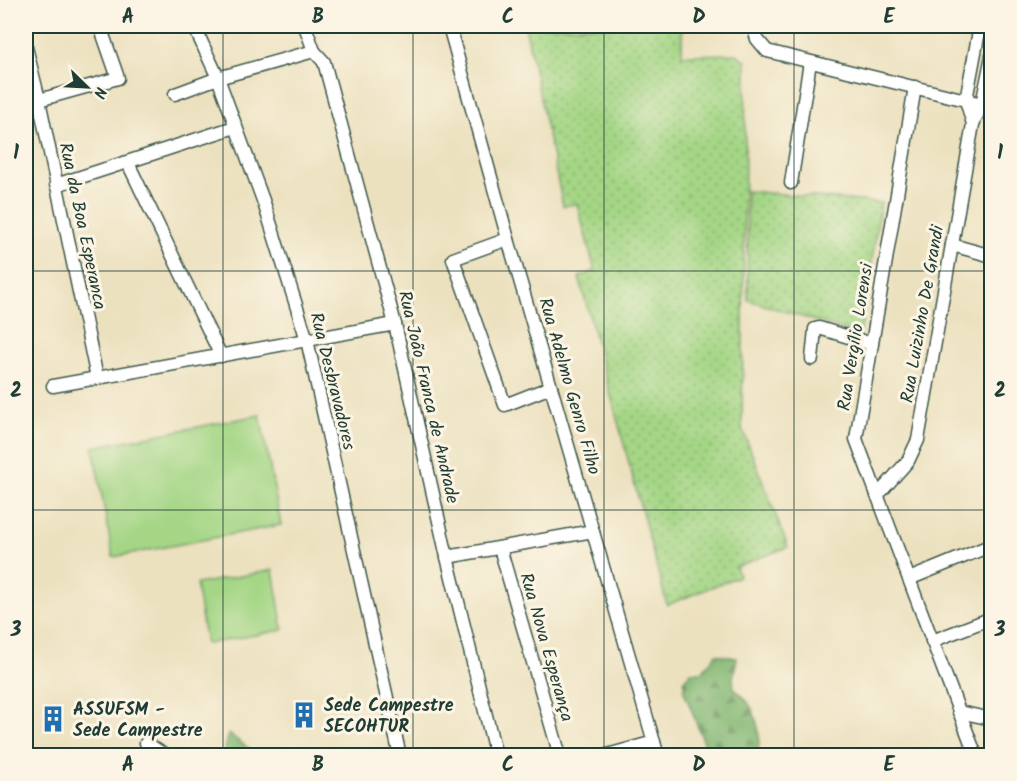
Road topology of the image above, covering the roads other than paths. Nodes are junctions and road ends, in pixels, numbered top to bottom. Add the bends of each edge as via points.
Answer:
1 (100, 26) edge
2 (194, 26) edge
3 (305, 26) edge
4 (449, 26) edge
5 (753, 26) edge
6 (980, 26) edge
7 (26, 46) edge
8 (314, 51) junction
9 (992, 56) edge
10 (810, 62) junction
11 (218, 78) junction
12 (915, 87) junction
13 (175, 94) dead end
14 (39, 100) junction
15 (966, 100) junction
16 (982, 104) junction
17 (973, 124) junction
18 (235, 127) junction
19 (129, 162) junction
20 (791, 183) dead end
21 (56, 185) junction
22 (508, 239) junction
23 (952, 245) junction
24 (992, 256) edge
25 (395, 324) junction
26 (308, 340) junction
27 (872, 344) junction
28 (221, 356) junction
29 (812, 359) dead end
30 (96, 378) junction
31 (53, 386) dead end
32 (551, 387) junction
33 (877, 496) junction
34 (593, 531) junction
35 (992, 545) edge
36 (500, 548) junction
37 (447, 557) junction
38 (909, 579) junction
39 (992, 618) edge
40 (932, 640) junction
41 (959, 712) junction
42 (992, 719) edge
43 (654, 742) junction
44 (146, 743) dead end
45 (166, 756) edge
46 (400, 756) edge
47 (496, 756) edge
48 (560, 756) edge
49 (604, 756) edge
50 (658, 756) edge
51 (976, 756) edge

1 - 14 street via 118,78
2 - 11 street, Rua Desbravadores
3 - 8 street, Rua João Franca de Andrade
4 - 22 street, Rua Adelmo Genro Filho
5 - 10 street via 767,51
6 - 15 street
7 - 14 street, Rua da Boa Esperanca
8 - 11 street
8 - 25 street, Rua João Franca de Andrade via 324,62
9 - 16 street, Rua Luizinho De Grandi
10 - 12 street
10 - 20 street
11 - 13 street
11 - 18 street, Rua Desbravadores
12 - 15 street
12 - 27 street, Rua Vergílio Lorensi
14 - 21 street, Rua da Boa Esperanca
15 - 16 street
15 - 17 street, Rua Luizinho De Grandi
16 - 17 street, Rua Luizinho De Grandi
17 - 23 street, Rua Luizinho De Grandi
18 - 19 street
18 - 26 street, Rua Desbravadores
19 - 21 street
19 - 28 street
21 - 30 street, Rua da Boa Esperanca
22 - 32 street, Rua Adelmo Genro Filho
22 - 32 street via 453,259 505,405
23 - 24 street
23 - 33 street, Rua Luizinho De Grandi via 918,440 908,461
25 - 26 street
25 - 37 street, Rua João Franca de Andrade
26 - 28 street
26 - 46 street, Rua Desbravadores
27 - 29 street via 819,328 815,329
27 - 33 street, Rua Vergílio Lorensi via 856,439
28 - 30 street
30 - 31 street
32 - 34 street, Rua Adelmo Genro Filho
33 - 38 street, Rua Vergílio Lorensi
34 - 36 street
34 - 43 street, Rua Adelmo Genro Filho
35 - 38 street
36 - 37 street
36 - 48 street, Rua Nova Esperança
37 - 47 street, Rua João Franca de Andrade
38 - 40 street, Rua Vergílio Lorensi
39 - 40 street
40 - 41 street, Rua Vergílio Lorensi
41 - 42 street
41 - 51 street, Rua Vergílio Lorensi
43 - 49 street
43 - 50 street, Rua Adelmo Genro Filho
44 - 45 street

